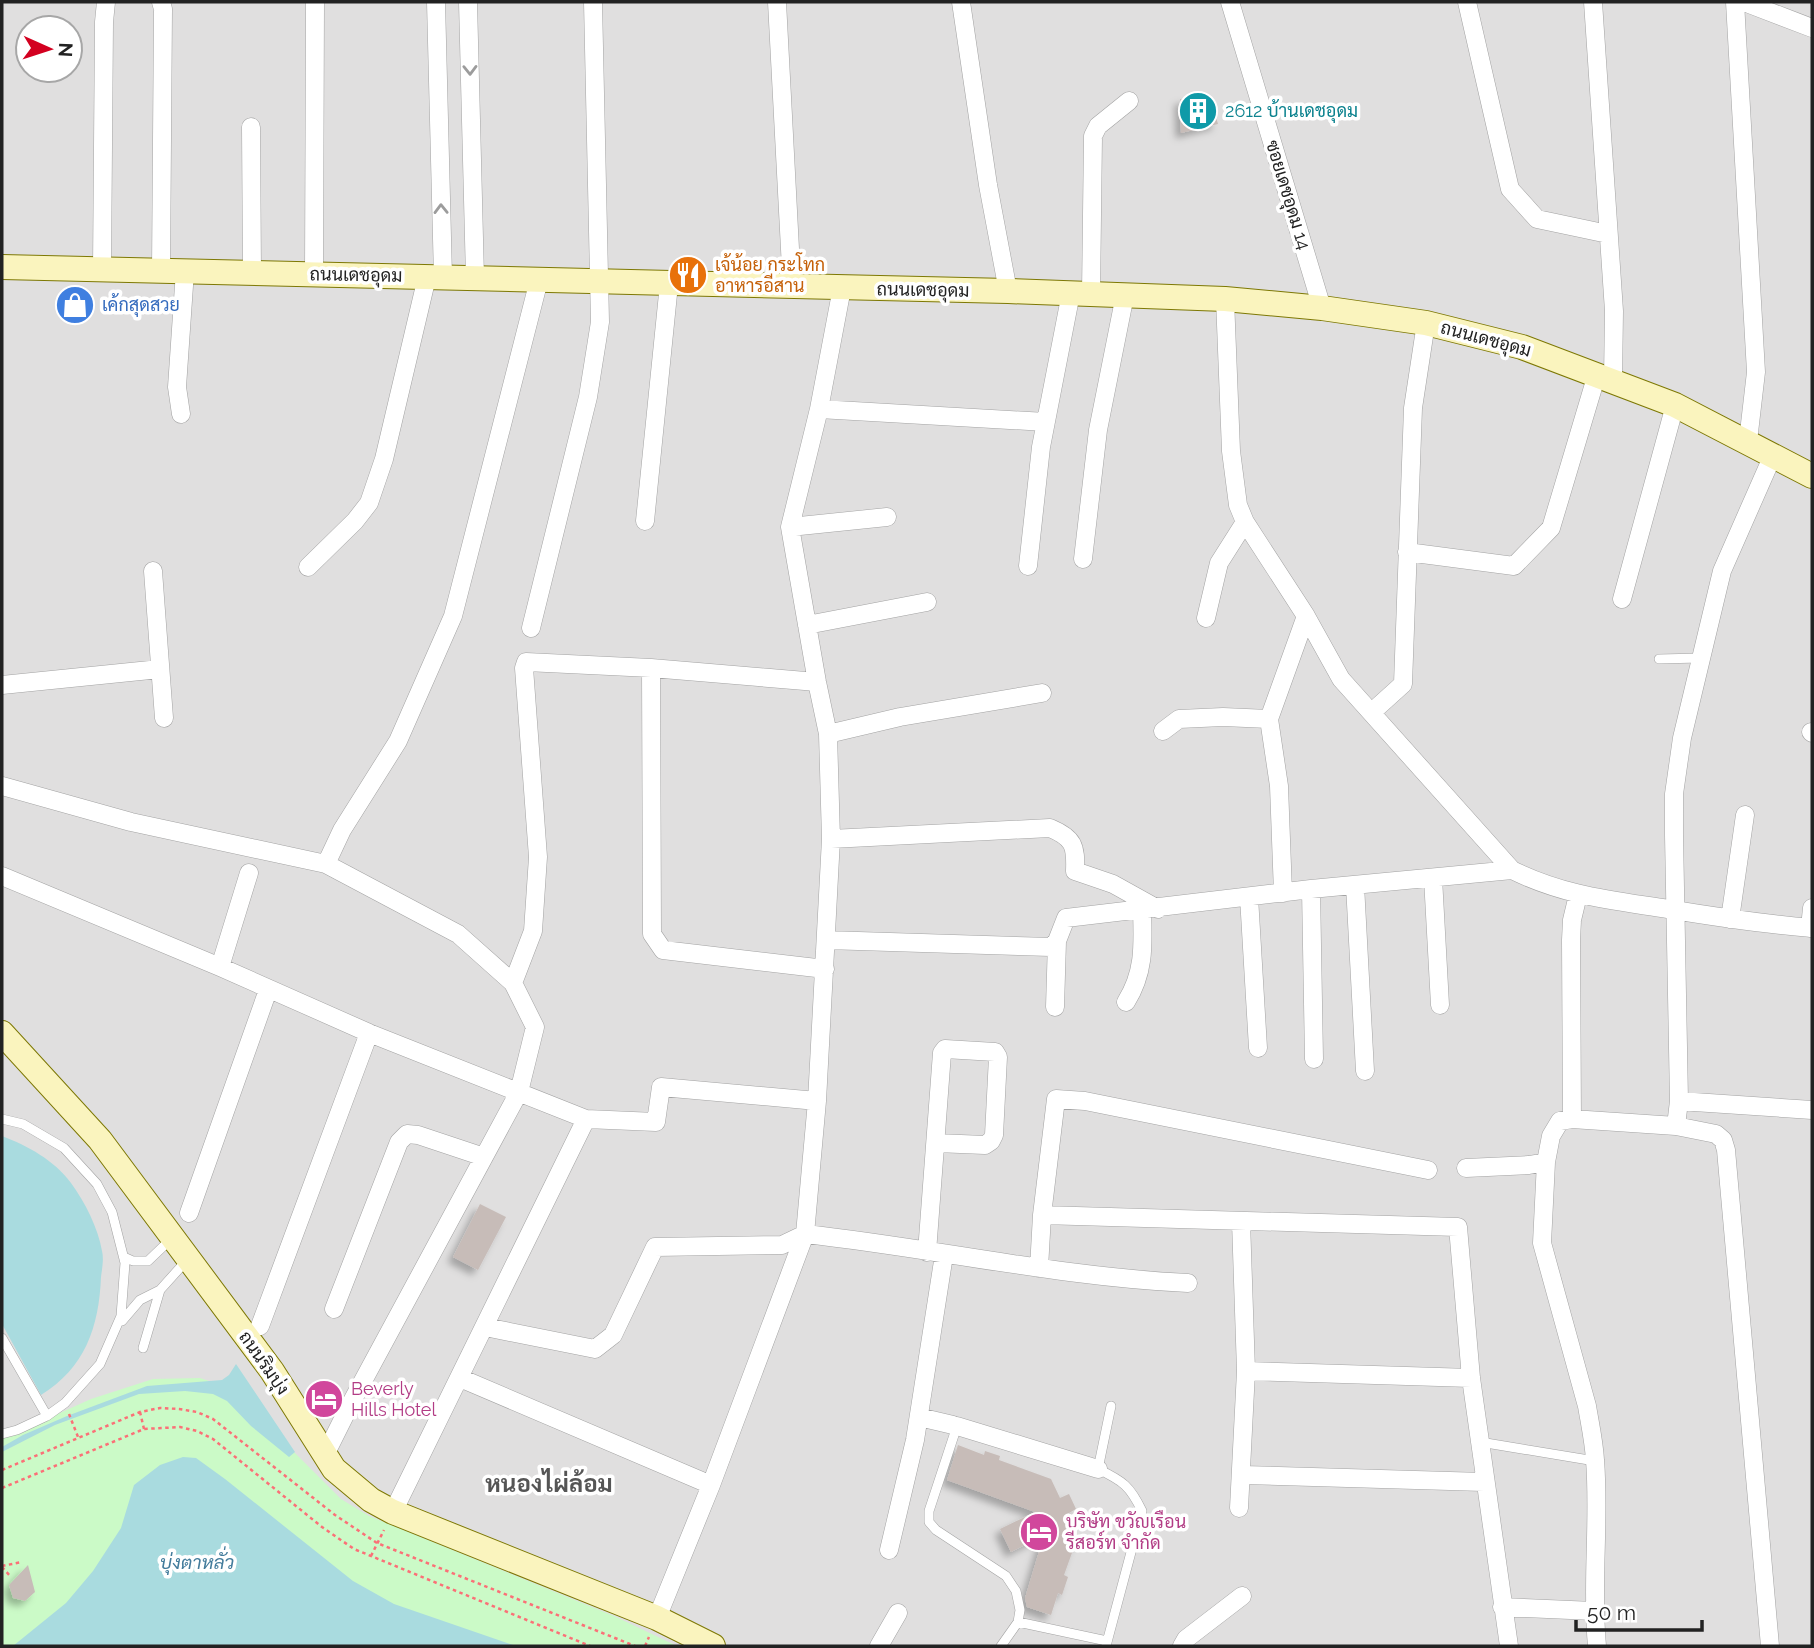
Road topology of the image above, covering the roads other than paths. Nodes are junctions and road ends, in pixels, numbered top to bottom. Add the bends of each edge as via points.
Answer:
1 (106, 2) edge
2 (161, 2) edge
3 (315, 2) edge
4 (436, 2) edge
5 (468, 2) edge
6 (593, 2) edge
7 (777, 2) edge
8 (961, 2) edge
9 (1230, 2) edge
10 (1467, 2) edge
11 (1593, 2) edge
12 (1735, 2) edge
13 (1744, 2) edge
14 (1812, 28) edge
15 (1129, 101) dead end
16 (251, 127) dead end
17 (1608, 234) junction
18 (2, 267) edge
19 (102, 270) junction
20 (173, 271) junction
21 (253, 273) junction
22 (314, 274) junction
23 (435, 277) junction
24 (475, 278) junction
25 (539, 280) junction
26 (601, 282) junction
27 (669, 284) junction
28 (792, 287) junction
29 (842, 288) junction
30 (1009, 291) junction
31 (1081, 294) junction
32 (1125, 295) junction
33 (1225, 299) junction
34 (1322, 308) junction
35 (1426, 323) junction
36 (1605, 377) junction
37 (1675, 405) junction
38 (819, 409) junction
39 (181, 414) dead end
40 (1046, 422) junction
41 (1748, 441) junction
42 (1773, 455) junction
43 (1812, 476) edge
44 (887, 517) dead end
45 (645, 521) dead end
46 (1245, 522) junction
47 (790, 527) junction
48 (1407, 552) junction
49 (1083, 559) dead end
50 (1028, 566) dead end
51 (308, 567) dead end
52 (153, 571) dead end
53 (1622, 598) dead end
54 (927, 601) dead end
55 (1306, 616) junction
56 (1206, 618) dead end
57 (807, 625) junction
58 (531, 628) dead end
59 (1659, 659) dead end
60 (1700, 659) junction
61 (651, 668) junction
62 (160, 669) junction
63 (817, 682) junction
64 (2, 685) edge
65 (1042, 693) dead end
66 (1372, 712) junction
67 (164, 718) dead end
68 (1269, 719) junction
69 (1163, 731) dead end
70 (828, 734) junction
71 (2, 786) edge
72 (1745, 815) dead end
73 (831, 839) junction
74 (326, 864) junction
75 (1512, 870) junction
76 (249, 873) dead end
77 (2, 876) edge
78 (1433, 878) junction
79 (1355, 885) junction
80 (1311, 889) junction
81 (1283, 893) junction
82 (1578, 895) junction
83 (1249, 897) junction
84 (1812, 908) edge
85 (1150, 909) junction
86 (1676, 911) junction
87 (1730, 919) junction
88 (1811, 928) edge
89 (826, 940) junction
90 (1057, 940) junction
91 (220, 967) junction
92 (825, 969) junction
93 (513, 983) junction
94 (268, 990) junction
95 (1126, 1002) dead end
96 (1440, 1005) dead end
97 (1055, 1007) dead end
98 (2, 1033) edge
99 (369, 1033) junction
100 (1258, 1048) dead end
101 (1314, 1059) dead end
102 (1365, 1070) dead end
103 (519, 1092) junction
104 (817, 1101) junction
105 (1679, 1101) junction
106 (1812, 1110) edge
107 (2, 1119) edge
108 (586, 1119) junction
109 (1572, 1119) junction
110 (1676, 1126) junction
111 (936, 1143) junction
112 (484, 1157) junction
113 (1546, 1161) junction
114 (1466, 1168) dead end
115 (1429, 1170) dead end
116 (189, 1213) dead end
117 (1042, 1215) junction
118 (1241, 1221) junction
119 (805, 1234) junction
120 (172, 1238) junction
121 (936, 1254) junction
122 (124, 1257) junction
123 (188, 1259) junction
124 (1039, 1268) junction
125 (1188, 1283) dead end
126 (160, 1290) junction
127 (334, 1309) dead end
128 (260, 1326) dead end
129 (485, 1327) junction
130 (2, 1338) edge
131 (142, 1348) dead end
132 (106, 1351) junction
133 (1245, 1371) junction
134 (460, 1378) junction
135 (1471, 1378) junction
136 (1111, 1406) dead end
137 (47, 1416) junction
138 (919, 1417) junction
139 (955, 1426) junction
140 (2, 1434) edge
141 (1479, 1442) junction
142 (325, 1455) junction
143 (1595, 1461) junction
144 (1098, 1469) junction
145 (1242, 1475) junction
146 (1484, 1482) junction
147 (711, 1485) junction
148 (1240, 1508) dead end
149 (393, 1512) junction
150 (889, 1550) dead end
151 (1242, 1596) dead end
152 (1502, 1607) junction
153 (1594, 1611) junction
154 (898, 1613) dead end
155 (657, 1618) junction
156 (1018, 1622) junction
157 (1107, 1644) edge
158 (713, 1646) edge
159 (879, 1646) edge
160 (1001, 1646) edge
161 (1182, 1646) edge
162 (1505, 1646) edge
163 (1597, 1646) edge
164 (1770, 1646) edge

1 - 19 street
2 - 20 street
3 - 22 street
23 -> 4 street
5 -> 24 street
6 - 26 street
7 - 28 street
8 - 30 street
9 - 34 street, ซอยเดชอุดม 14
10 - 17 street via 1510,189 1536,219
11 - 17 street
12 - 41 street via 1756,372
13 - 14 street
15 - 31 street via 1098,125 1093,136
16 - 21 street
17 - 36 street via 1614,311
18 - 19 main road, ถนนเดชอุดม
19 - 20 main road, ถนนเดชอุดม
20 - 21 main road, ถนนเดชอุดม
20 - 39 street
21 - 22 main road, ถนนเดชอุดม
22 - 23 main road, ถนนเดชอุดม
23 - 24 main road, ถนนเดชอุดม
23 - 51 street via 369,503
24 - 25 main road, ถนนเดชอุดม
25 - 26 main road, ถนนเดชอุดม
25 - 74 street via 453,616 398,741
26 - 27 main road, ถนนเดชอุดม
26 - 58 street via 588,397
27 - 28 main road, ถนนเดชอุดม
27 - 45 street
28 - 29 main road, ถนนเดชอุดม
29 - 30 main road, ถนนเดชอุดม
29 - 38 street
30 - 31 main road, ถนนเดชอุดม
31 - 32 main road, ถนนเดชอุดม
31 - 40 street
32 - 33 main road, ถนนเดชอุดม
32 - 49 street via 1098,430
33 - 34 main road, ถนนเดชอุดม
33 - 46 street via 1231,451 1238,505
34 - 35 main road, ถนนเดชอุดม
35 - 36 main road, ถนนเดชอุดม via 1522,347
35 - 48 street via 1413,408
36 - 37 main road, ถนนเดชอุดม
36 - 48 street via 1551,528 1514,566
37 - 41 main road, ถนนเดชอุดม
37 - 53 street
38 - 40 street
38 - 47 street
40 - 50 street
41 - 42 main road, ถนนเดชอุดม
42 - 43 main road, ถนนเดชอุดม
42 - 60 street via 1722,570
44 - 47 street
46 - 55 street
46 - 56 street via 1219,563
47 - 57 street
48 - 66 street via 1402,684
52 - 62 street
54 - 57 street
55 - 66 street via 1341,679
55 - 68 street
57 - 63 street
59 - 60 lane
60 - 86 street via 1674,794
61 - 63 street
61 - 92 street via 652,934 663,950
61 - 93 street via 526,662 538,857 533,931
62 - 64 street
62 - 67 street
63 - 70 street
65 - 70 street
66 - 75 street
68 - 69 street via 1179,719
68 - 81 street via 1279,786
70 - 73 street
71 - 74 street via 131,822
72 - 87 street
73 - 85 street via 1050,828 1065,835 1076,849 1075,870 1113,884
73 - 89 street
74 - 93 street via 458,934
75 - 78 street
75 - 82 street
76 - 91 street
77 - 91 street
78 - 79 street
78 - 96 street
79 - 80 street
79 - 102 street
80 - 81 street
80 - 101 street
81 - 83 street
82 - 86 street
82 - 109 street via 1571,940
83 - 85 street
83 - 100 street
84 - 88 street
85 - 90 street via 1066,918
85 - 95 street via 1143,960
86 - 87 street
86 - 105 street
87 - 88 street
89 - 90 street via 1051,947
89 - 92 street
90 - 97 street
91 - 94 street
92 - 104 street
93 - 103 street via 535,1027
94 - 99 street
94 - 116 street
98 - 120 main road, ถนนริมบุ่ง via 100,1140
99 - 103 street
99 - 128 street
103 - 108 street
103 - 112 street
104 - 108 street via 662,1087 656,1122
104 - 119 street
105 - 106 street
105 - 110 street
107 - 122 lane via 23,1124 64,1148 97,1184 113,1212
108 - 129 street
109 - 110 street
109 - 113 street via 1560,1121 1551,1136
110 - 164 street via 1716,1134 1726,1150
111 - 111 street via 942,1053 945,1049 995,1052 994,1135 985,1145
111 - 121 street
112 - 127 street via 418,1135 407,1134 399,1142
112 - 142 street
113 - 114 street
113 - 143 street via 1542,1243 1587,1406
115 - 117 street via 1056,1099
117 - 118 street
117 - 124 street
118 - 133 street
118 - 135 street via 1458,1227
119 - 121 street
119 - 129 street via 782,1245 655,1247 612,1335 595,1349
119 - 147 street
120 - 122 lane via 148,1261
120 - 123 main road, ถนนริมบุ่ง
121 - 124 street
121 - 138 street
122 - 132 lane via 121,1316
123 - 126 lane
123 - 142 main road, ถนนริมบุ่ง via 272,1371
124 - 125 street
126 - 131 lane
126 - 132 lane via 125,1315
129 - 134 street
130 - 137 lane
132 - 137 lane via 65,1403
133 - 135 street
133 - 145 street
134 - 147 street
134 - 149 street
135 - 141 street
136 - 144 lane
137 - 140 lane
138 - 139 street
138 - 150 street
139 - 144 street
139 - 156 lane via 929,1522 1006,1576 1016,1591
141 - 143 lane
141 - 146 street
142 - 149 main road, ถนนริมบุ่ง via 334,1469
143 - 153 street
144 - 157 lane via 1122,1481 1142,1511
145 - 146 street
145 - 148 street
146 - 152 street
147 - 155 street
149 - 155 main road, ถนนริมบุ่ง
151 - 161 street
152 - 153 street
152 - 162 street
153 - 163 street
154 - 159 street
155 - 158 main road, ถนนริมบุ่ง
156 - 157 lane
156 - 160 lane

